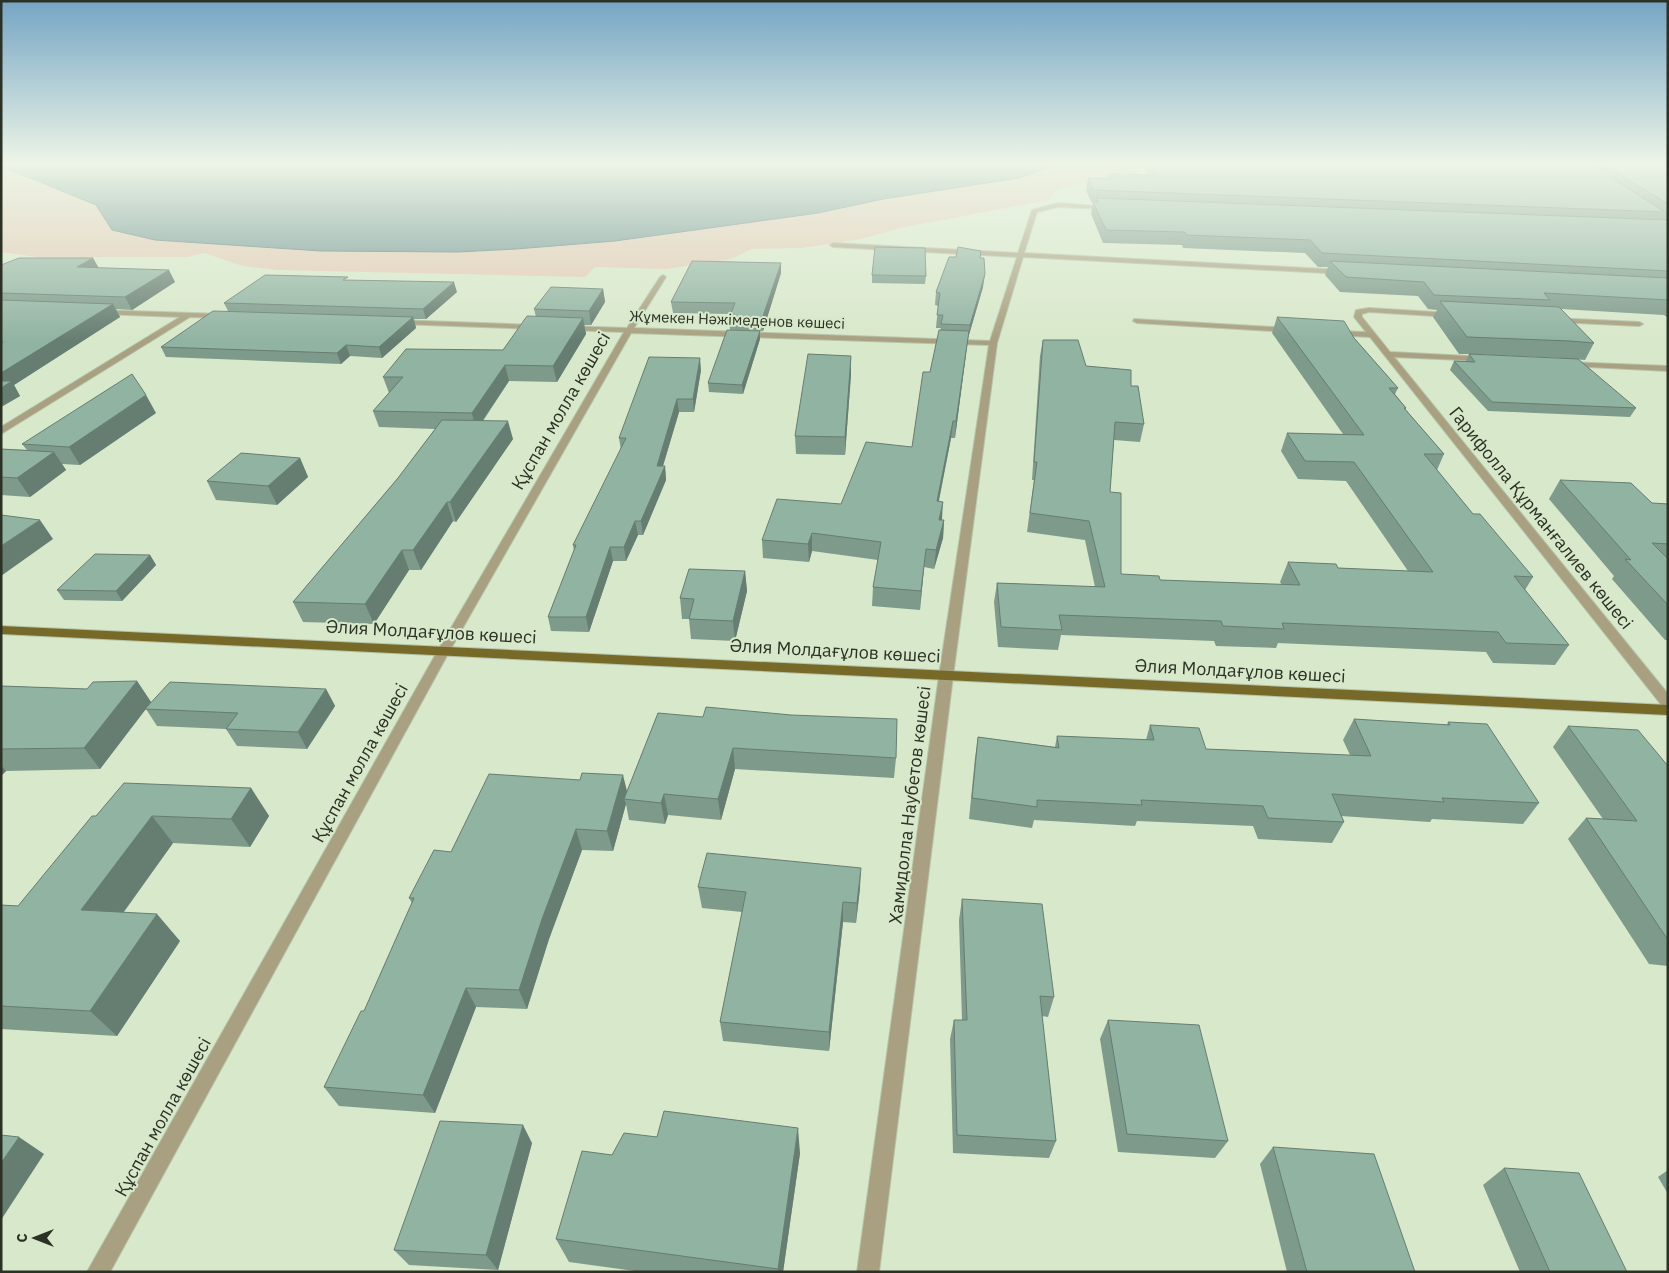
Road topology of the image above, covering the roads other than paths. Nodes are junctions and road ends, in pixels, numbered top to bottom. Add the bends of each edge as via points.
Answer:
1 (1030, 222) edge
2 (833, 245) dead end
3 (1020, 255) junction
4 (1349, 272) edge
5 (663, 277) dead end
6 (90, 312) edge
7 (189, 315) junction
8 (1456, 315) edge
9 (228, 316) edge
10 (1543, 319) edge
11 (1137, 321) dead end
12 (384, 322) edge
13 (1639, 324) dead end
14 (541, 327) edge
15 (560, 328) edge
16 (629, 330) junction
17 (1304, 331) edge
18 (1323, 332) edge
19 (1372, 335) junction
20 (993, 342) junction
21 (1386, 354) junction
22 (1493, 360) edge
23 (1561, 363) edge
24 (1668, 369) edge
25 (1, 431) edge
26 (1, 630) edge
27 (443, 652) junction
28 (946, 676) junction
29 (1668, 704) edge
30 (1668, 710) edge
31 (98, 1272) edge
32 (868, 1272) edge

1 - 3 street, Хамидолла Наубетов көшесі
2 - 3 street
3 - 4 street
3 - 20 street, Хамидолла Наубетов көшесі
5 - 16 street, Құспан молла көшесі
6 - 7 street
7 - 9 street
7 - 25 street
8 - 19 street, Гарифолла Құрманғалиев көшесі via 1359,312 1358,317
10 - 13 street
11 - 17 street
12 - 14 street
15 - 16 street, Жұмекен Нәжімеденов көшесі
16 - 20 street, Жұмекен Нәжімеденов көшесі
16 - 27 street, Құспан молла көшесі
18 - 19 street
19 - 21 street, Гарифолла Құрманғалиев көшесі
20 - 28 street, Хамидолла Наубетов көшесі
21 - 22 street
21 - 29 street, Гарифолла Құрманғалиев көшесі
23 - 24 street
26 - 27 main road, Әлия Молдағұлов көшесі
27 - 28 main road, Әлия Молдағұлов көшесі
27 - 31 street, Құспан молла көшесі
28 - 30 main road, Әлия Молдағұлов көшесі
28 - 32 street, Хамидолла Наубетов көшесі

